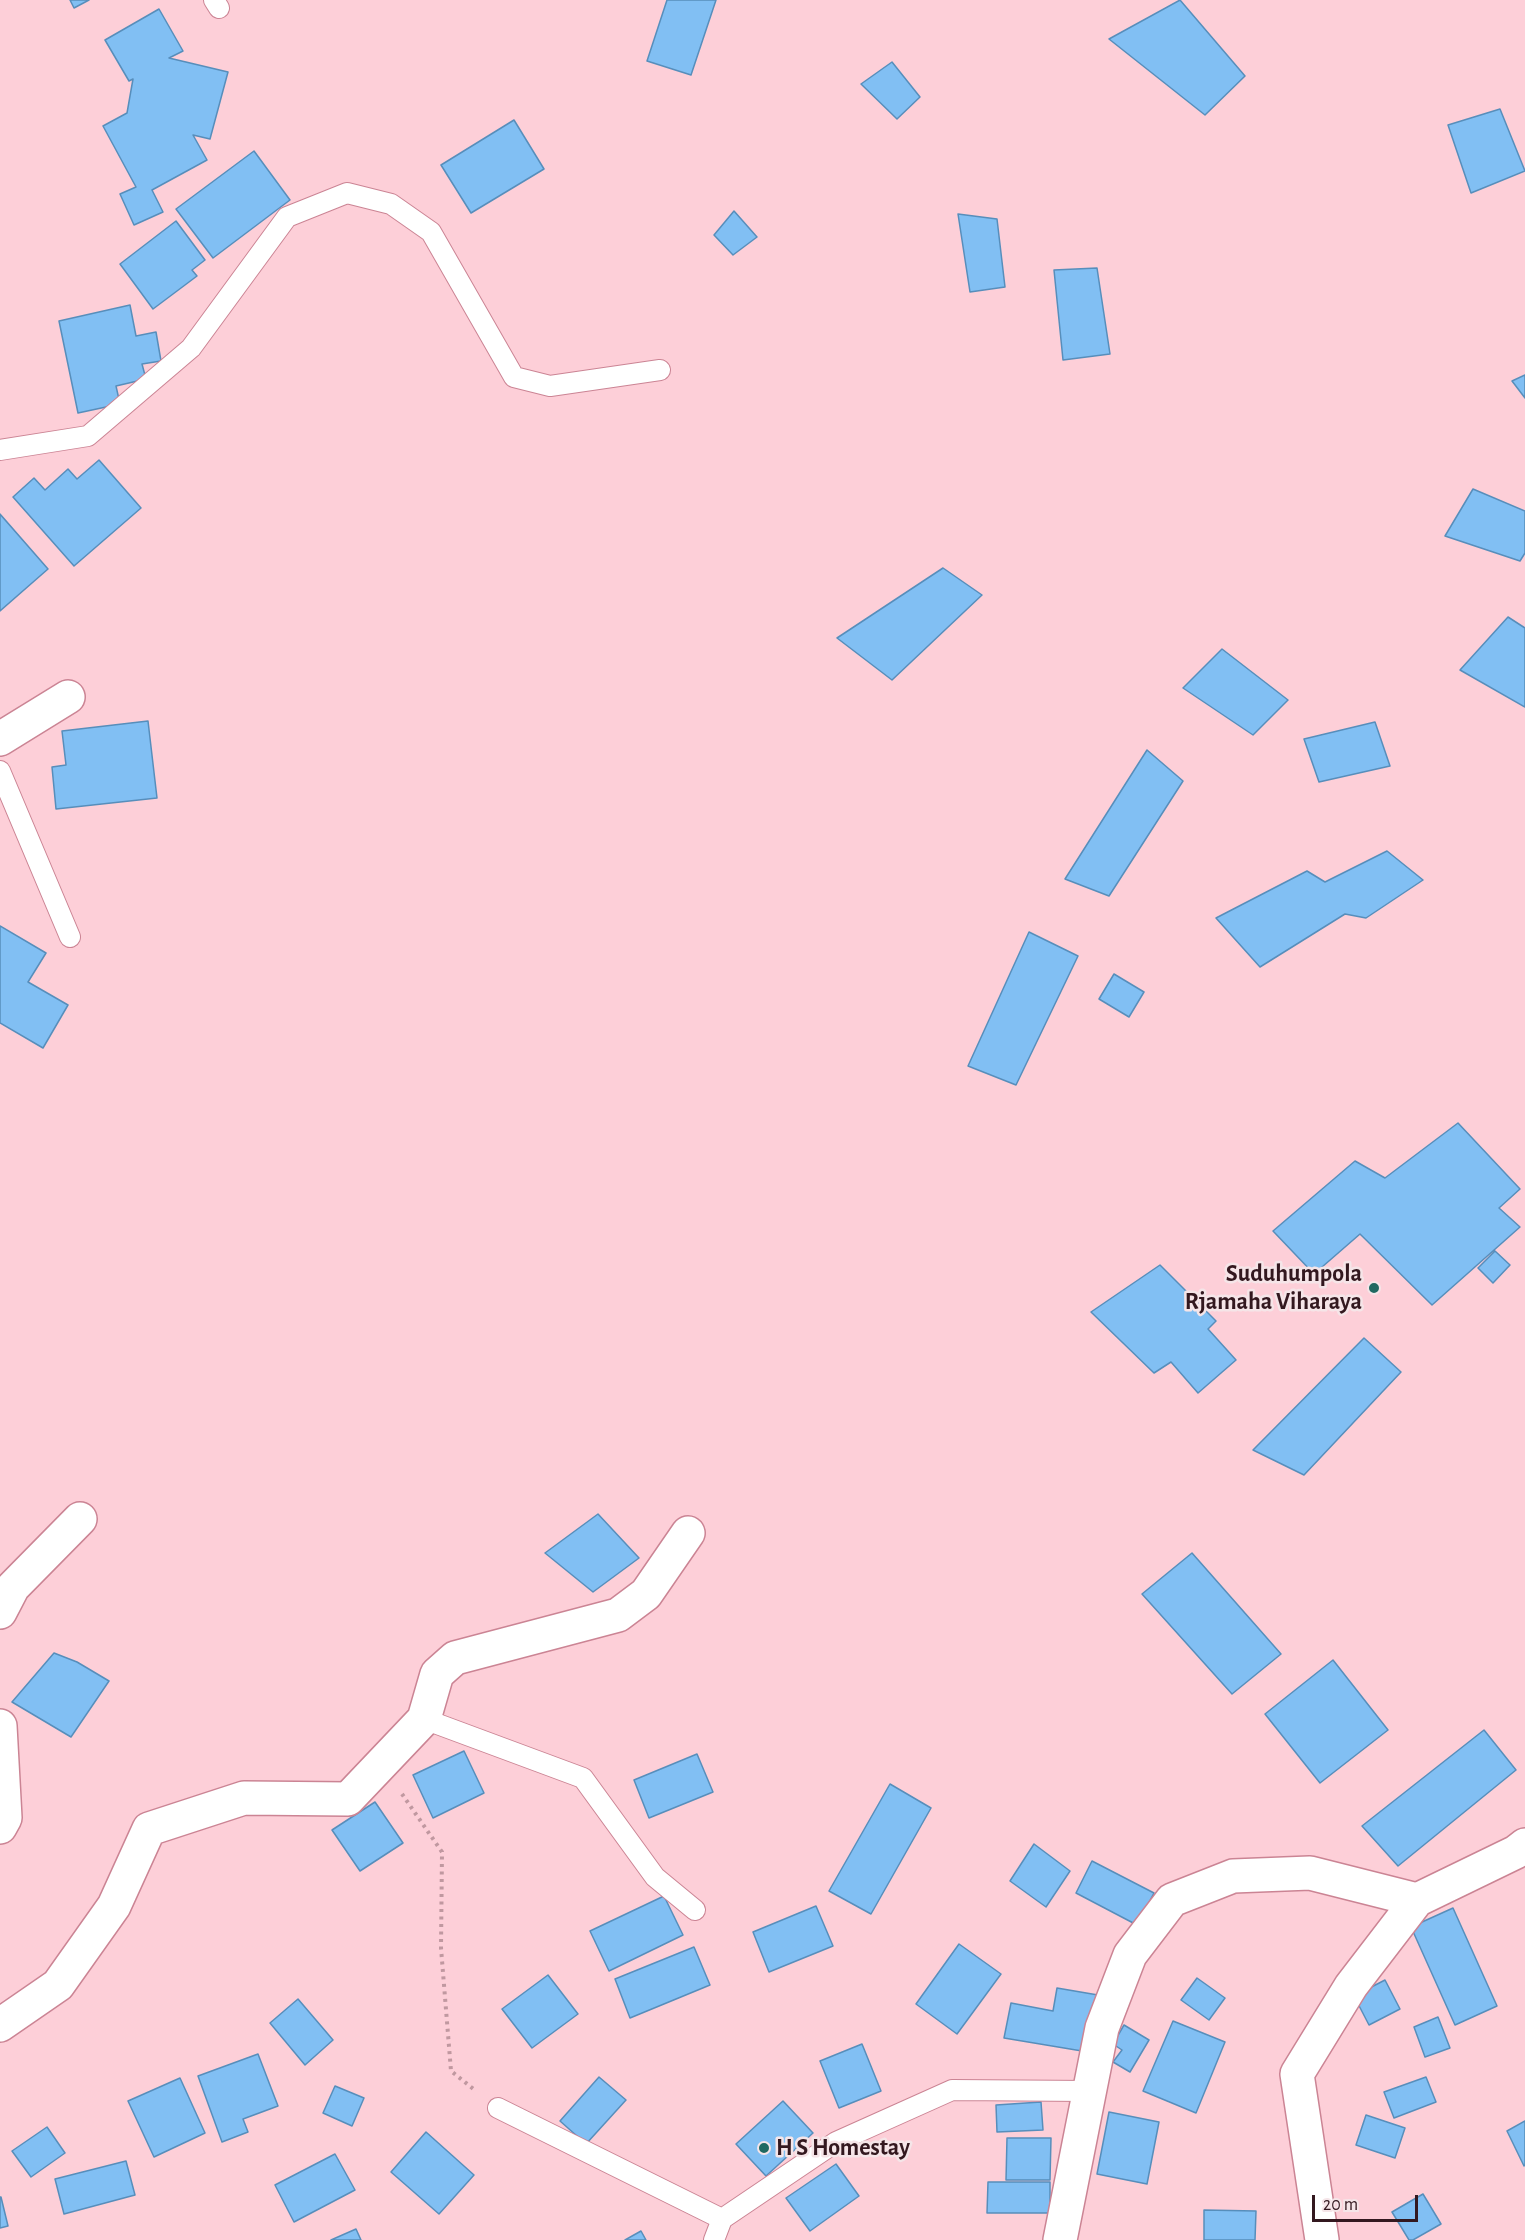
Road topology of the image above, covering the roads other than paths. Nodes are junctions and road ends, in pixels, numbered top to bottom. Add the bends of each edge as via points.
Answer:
1 (660, 370) dead end
2 (0, 450) edge
3 (68, 697) dead end
4 (0, 739) edge
5 (0, 771) edge
6 (70, 937) dead end
7 (80, 1519) dead end
8 (687, 1533) dead end
9 (0, 1612) edge
10 (424, 1719) junction
11 (0, 1726) edge
12 (0, 1827) edge
13 (1525, 1845) edge
14 (1417, 1900) junction
15 (695, 1910) dead end
16 (0, 2025) edge
17 (1089, 2091) junction
18 (498, 2108) road end
19 (722, 2219) junction
20 (714, 2240) edge
21 (1060, 2240) edge
22 (1322, 2240) edge

1 - 2 lane via 550,386 514,377 431,232 391,204 347,193 287,217 191,348 88,436
3 - 4 street
5 - 6 lane
7 - 9 street via 13,1587
8 - 10 street via 646,1594 618,1615 455,1658 437,1674
10 - 15 lane via 583,1778 655,1877
10 - 16 street via 348,1799 244,1798 149,1829 114,1906 58,1985
11 - 12 street via 5,1818
13 - 14 street
14 - 17 street via 1310,1873 1233,1876 1172,1900 1130,1955 1102,2028
14 - 22 street via 1351,1986 1297,2074
17 - 19 lane via 952,2090 836,2142
17 - 21 street
18 - 19 lane
19 - 20 lane

